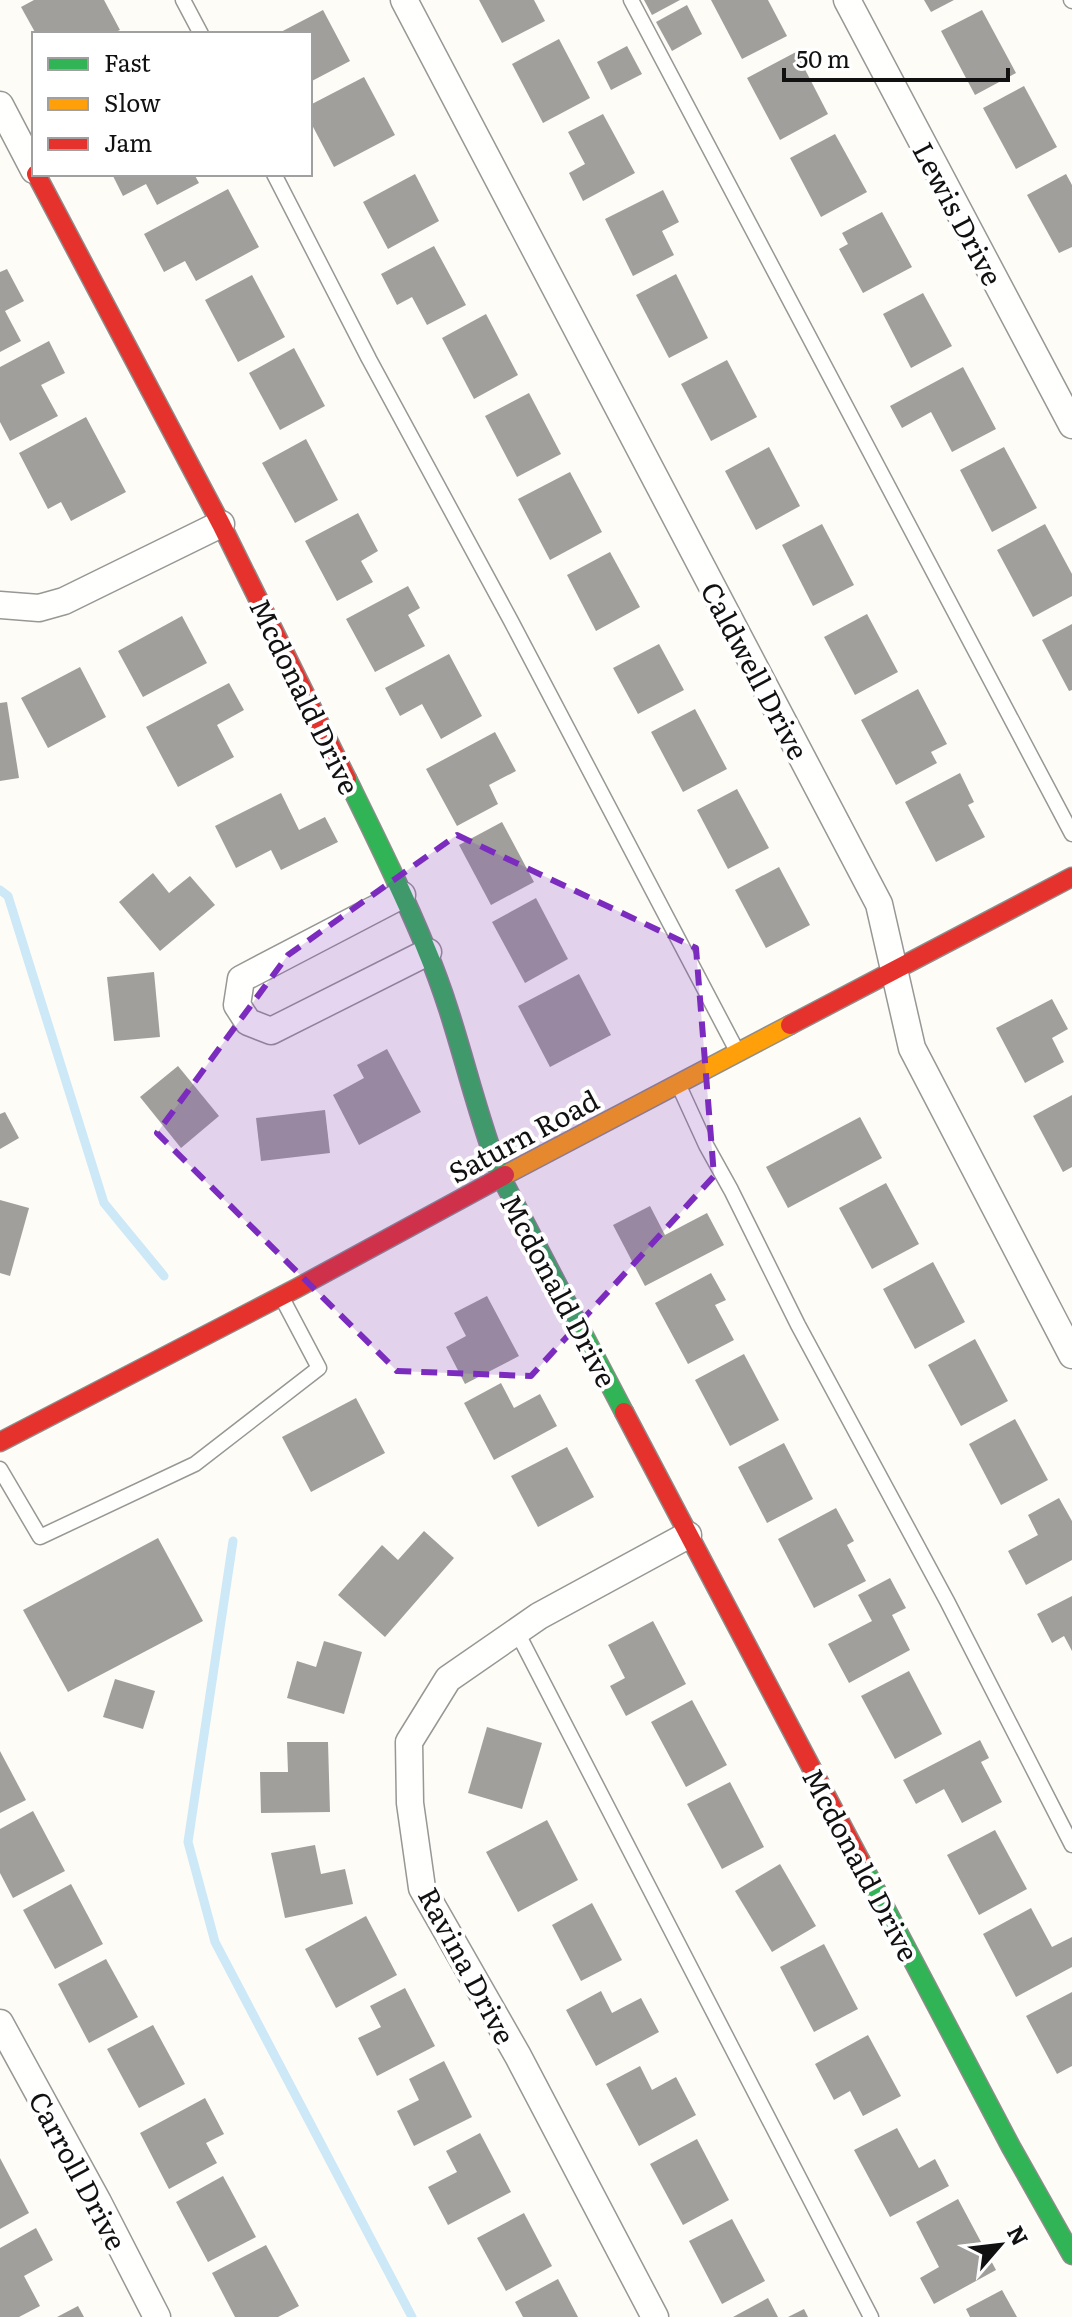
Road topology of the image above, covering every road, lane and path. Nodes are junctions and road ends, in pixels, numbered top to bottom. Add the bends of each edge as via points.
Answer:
1 (183, 0) edge
2 (404, 0) edge
3 (631, 0) edge
4 (847, 0) edge
5 (200, 32) edge
6 (0, 105) edge
7 (32, 166) edge
8 (37, 176) edge
9 (275, 176) edge
10 (1072, 425) edge
11 (221, 524) junction
12 (0, 605) edge
13 (1072, 834) edge
14 (1072, 879) edge
15 (402, 895) junction
16 (428, 952) junction
17 (894, 971) junction
18 (738, 1054) junction
19 (679, 1085) junction
20 (501, 1177) junction
21 (281, 1296) junction
22 (1072, 1355) edge
23 (0, 1442) edge
24 (0, 1469) edge
25 (688, 1535) junction
26 (517, 1632) junction
27 (1072, 1845) edge
28 (0, 2023) edge
29 (1072, 2255) edge
30 (157, 2317) edge
31 (655, 2317) edge
32 (871, 2317) edge

1 - 5 lane
2 - 17 street, Caldwell Drive via 879,904
3 - 13 lane
4 - 10 street, Lewis Drive
6 - 7 street, Mcdonald Drive
8 - 11 street, Mcdonald Drive
9 - 18 lane
11 - 12 street via 64,601 39,608
11 - 15 street, Mcdonald Drive
14 - 17 street, Saturn Road
15 - 16 street, Mcdonald Drive
15 - 16 street via 241,979 237,1005 248,1022 271,1031
16 - 20 street, Mcdonald Drive
17 - 18 street, Saturn Road
17 - 22 street, Caldwell Drive via 912,1048
18 - 19 street, Saturn Road
19 - 20 street, Saturn Road
19 - 27 lane via 798,1325
20 - 21 street, Saturn Road
20 - 25 street, Mcdonald Drive
21 - 23 street, Saturn Road
21 - 24 lane via 319,1368 195,1464 40,1537
25 - 26 street, Ravina Drive
25 - 29 street, Mcdonald Drive
26 - 31 street, Ravina Drive via 448,1679 409,1742 410,1803 422,1888 518,2056
26 - 32 lane
28 - 30 street, Carroll Drive

